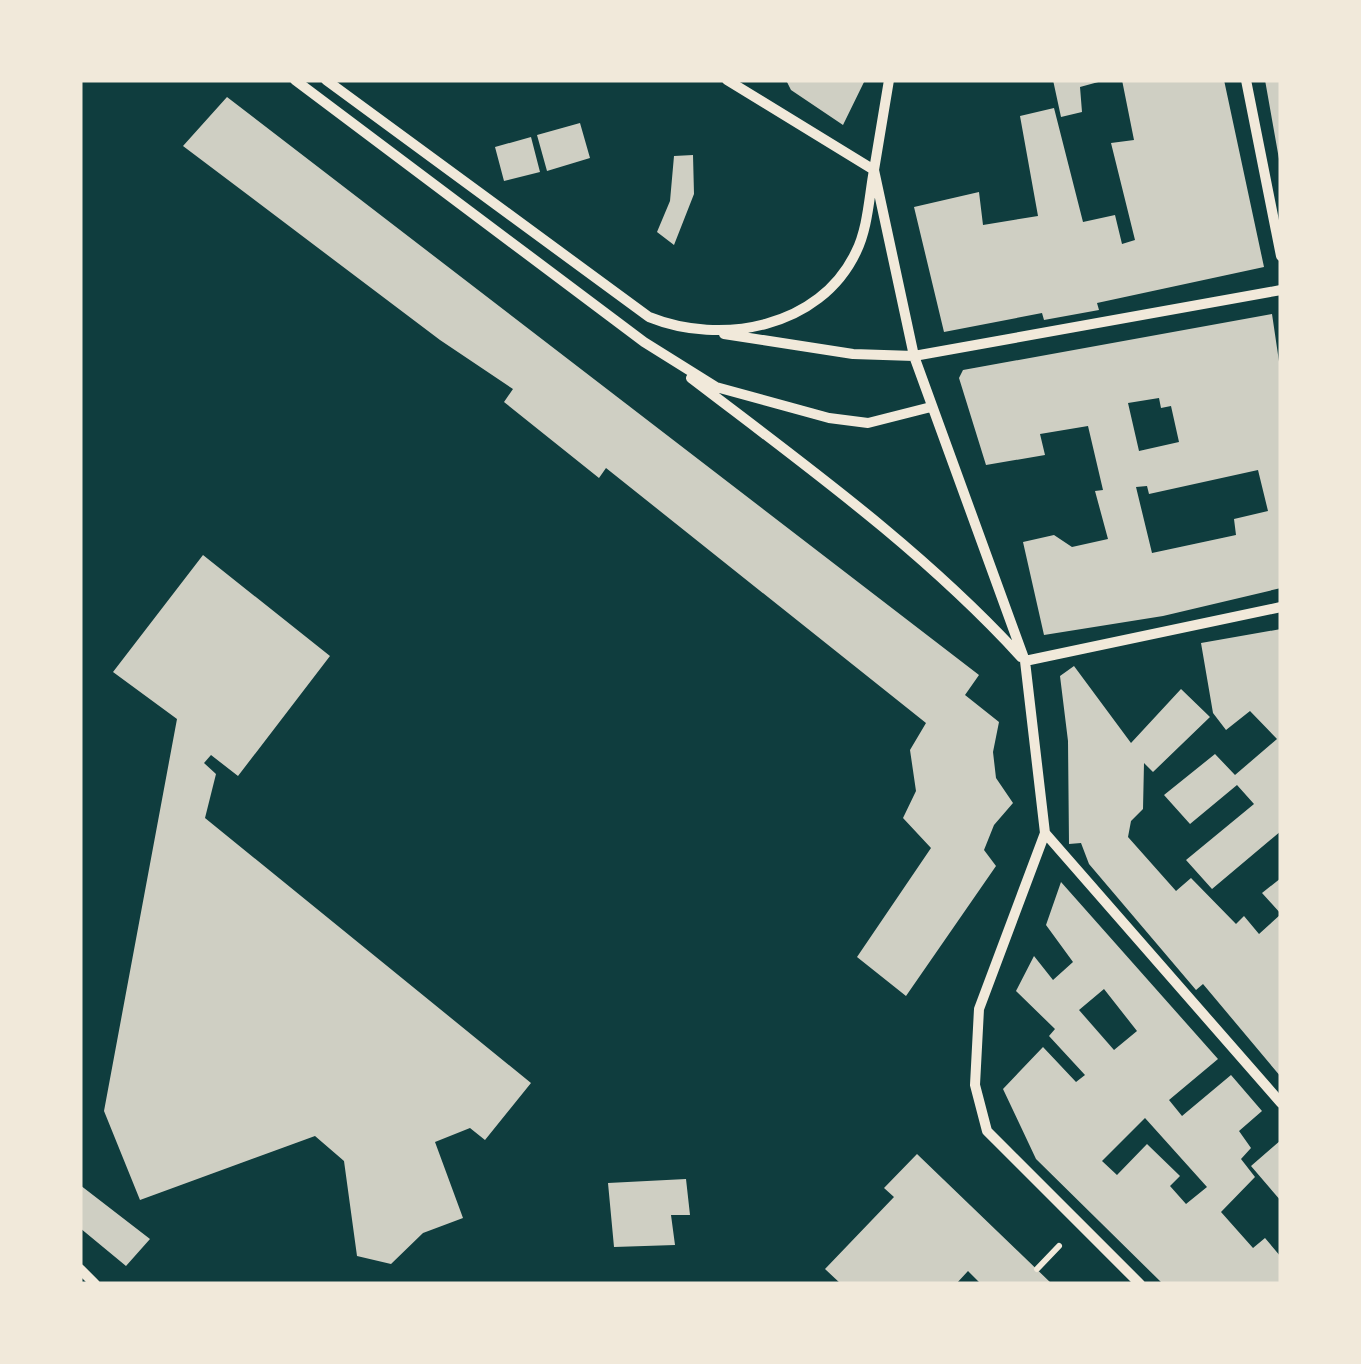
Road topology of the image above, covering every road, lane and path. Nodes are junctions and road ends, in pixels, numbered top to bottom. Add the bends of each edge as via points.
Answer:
1 (295, 80) edge
2 (326, 80) edge
3 (727, 80) edge
4 (889, 80) edge
5 (1246, 80) edge
6 (874, 170) junction
7 (1281, 256) edge
8 (1281, 290) edge
9 (675, 327) junction
10 (644, 342) junction
11 (914, 356) junction
12 (931, 406) junction
13 (1281, 607) edge
14 (1026, 661) junction
15 (1045, 832) junction
16 (1281, 1103) edge
17 (1059, 1246) dead end
18 (80, 1269) edge
19 (1037, 1269) dead end
20 (95, 1284) edge
21 (1140, 1284) edge

1 - 10 street
2 - 9 street via 633,305
3 - 6 street
4 - 6 street
5 - 7 street
6 - 9 street via 862,238 847,269 821,296 799,312 752,328
6 - 11 street
8 - 11 street
9 - 11 street via 853,354
10 - 12 street via 716,386 829,418 880,423
10 - 14 street via 903,542
11 - 12 street
12 - 14 street
13 - 14 street
14 - 15 street
15 - 16 street
15 - 21 street via 978,1009 975,1085 987,1131
17 - 19 path
18 - 20 street

